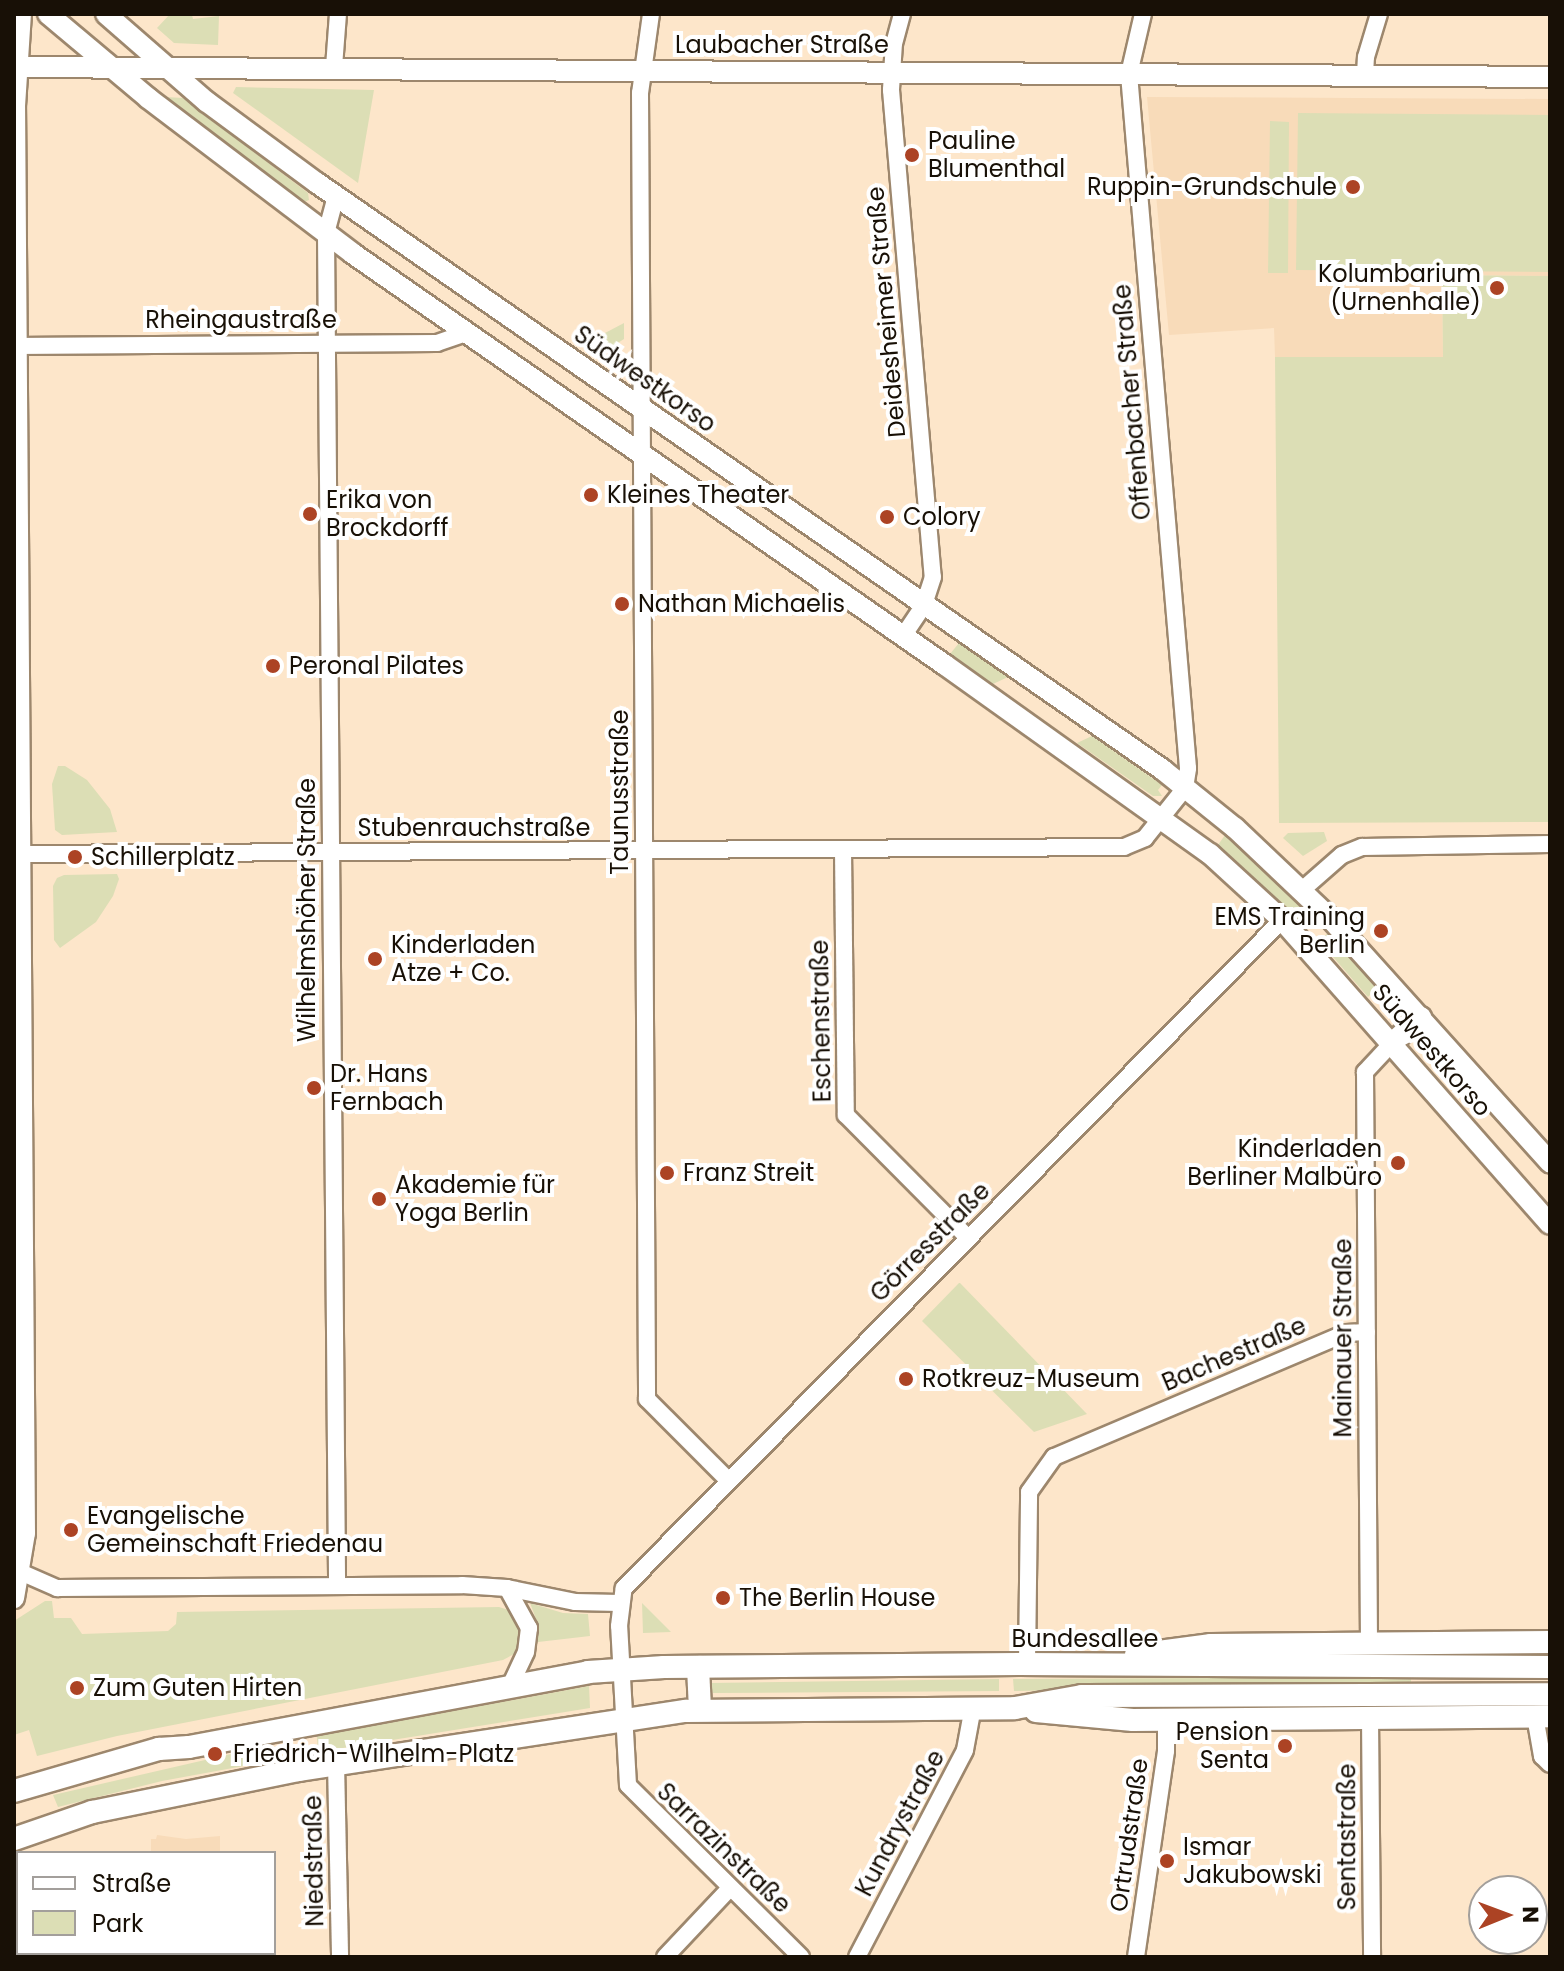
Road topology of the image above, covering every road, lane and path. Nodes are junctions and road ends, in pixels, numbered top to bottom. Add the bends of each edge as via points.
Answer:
1 (21, 14) edge
2 (48, 14) edge
3 (106, 14) edge
4 (338, 14) edge
5 (651, 14) edge
6 (902, 14) edge
7 (1143, 14) edge
8 (1379, 14) edge
9 (16, 67) edge
10 (110, 67) junction
11 (167, 67) junction
12 (334, 67) junction
13 (642, 70) junction
14 (890, 72) junction
15 (1129, 74) junction
16 (1365, 75) junction
17 (1550, 77) edge
18 (336, 196) junction
19 (326, 234) junction
20 (466, 333) junction
21 (327, 343) junction
22 (16, 346) edge
23 (642, 408) junction
24 (643, 454) junction
25 (924, 605) junction
26 (16, 631) edge
27 (903, 636) junction
28 (1185, 788) junction
29 (1164, 818) junction
30 (1550, 844) edge
31 (843, 849) junction
32 (645, 850) junction
33 (331, 852) junction
34 (17, 854) edge
35 (1302, 890) junction
36 (1282, 920) junction
37 (1421, 1017) junction
38 (1392, 1043) junction
39 (18, 1094) edge
40 (1550, 1162) edge
41 (1550, 1224) edge
42 (968, 1238) junction
43 (1367, 1332) junction
44 (728, 1480) junction
45 (16, 1572) edge
46 (337, 1586) junction
47 (507, 1588) junction
48 (14, 1598) edge
49 (619, 1603) junction
50 (1550, 1642) edge
51 (1369, 1643) junction
52 (1027, 1664) junction
53 (1113, 1665) junction
54 (698, 1667) junction
55 (1550, 1667) edge
56 (621, 1670) junction
57 (511, 1684) junction
58 (1550, 1694) edge
59 (973, 1707) junction
60 (1015, 1708) junction
61 (700, 1710) junction
62 (1542, 1716) edge
63 (1370, 1717) junction
64 (622, 1719) junction
65 (1166, 1720) junction
66 (336, 1763) junction
67 (1550, 1764) edge
68 (14, 1791) edge
69 (14, 1839) edge
70 (730, 1888) junction
71 (340, 1957) edge
72 (665, 1957) edge
73 (801, 1957) edge
74 (857, 1957) edge
75 (1136, 1957) edge
76 (1372, 1957) edge

1 - 9 street
2 - 10 street, Südwestkorso
3 - 11 street, Südwestkorso
4 - 12 street
5 - 13 street, Taunusstraße
6 - 14 street, Deidesheimer Straße
7 - 15 street, Offenbacher Straße
8 - 16 street
9 - 10 street, Laubacher Straße
9 - 22 street
10 - 11 street, Laubacher Straße
10 - 19 street, Südwestkorso
11 - 12 street, Laubacher Straße
11 - 18 street, Südwestkorso
12 - 13 street, Laubacher Straße
13 - 14 street, Laubacher Straße
13 - 23 street, Taunusstraße
14 - 15 street, Laubacher Straße
14 - 25 street, Deidesheimer Straße via 933,577
15 - 16 street, Laubacher Straße
15 - 28 street, Offenbacher Straße via 1188,768
16 - 17 street, Laubacher Straße
18 - 19 street
18 - 23 street, Südwestkorso
19 - 20 street, Südwestkorso
19 - 21 street, Wilhelmshöher Straße
20 - 21 street, Rheingaustraße via 437,343
20 - 24 street, Südwestkorso
21 - 22 street, Rheingaustraße
21 - 33 street, Wilhelmshöher Straße
22 - 26 street
23 - 24 street, Taunusstraße
23 - 25 street, Südwestkorso
24 - 27 street, Südwestkorso
24 - 32 street, Taunusstraße
25 - 27 street
25 - 28 street, Südwestkorso
26 - 34 street
27 - 29 street, Südwestkorso
28 - 29 street
28 - 35 street, Südwestkorso
29 - 31 street, Stubenrauchstraße via 1130,847
29 - 36 street, Südwestkorso
30 - 35 street via 1362,847 1342,855
31 - 32 street, Stubenrauchstraße
31 - 42 street, Eschenstraße via 846,1115
32 - 33 street, Stubenrauchstraße
32 - 44 street, Taunusstraße via 647,1399
33 - 34 street, Stubenrauchstraße
33 - 46 street, Wilhelmshöher Straße
34 - 39 street
35 - 37 street, Südwestkorso
36 - 38 street, Südwestkorso
36 - 42 street, Görresstraße
37 - 38 street
37 - 40 street, Südwestkorso
38 - 41 street, Südwestkorso
38 - 43 street, Mainauer Straße via 1365,1072
39 - 45 street via 25,1533
42 - 44 street, Görresstraße
43 - 51 street, Mainauer Straße
43 - 52 street, Bachestraße via 1346,1333 1054,1457 1029,1492
44 - 49 street, Görresstraße via 635,1575
45 - 46 street via 57,1588
45 - 48 street
46 - 47 street
47 - 49 street via 555,1600
47 - 57 street via 529,1628 526,1652
49 - 56 street
50 - 51 main road
51 - 53 main road via 1211,1645 1144,1653
52 - 53 main road, Bundesallee
52 - 54 main road, Bundesallee
53 - 55 main road, Bundesallee
54 - 56 main road, Bundesallee
54 - 61 main road
56 - 57 main road
56 - 64 street, Sarrazinstraße
57 - 68 main road via 159,1749
58 - 60 main road via 1082,1696
59 - 60 main road
59 - 61 main road
59 - 74 street, Kundrystraße via 965,1750
60 - 65 main road
61 - 64 main road
62 - 63 main road
62 - 67 street via 1542,1756
63 - 65 main road
63 - 76 street, Sentastraße
64 - 66 main road
64 - 70 street, Sarrazinstraße via 628,1785
65 - 75 street, Ortrudstraße
66 - 69 main road via 129,1803
66 - 71 street, Niedstraße
70 - 72 street
70 - 73 street, Sarrazinstraße

